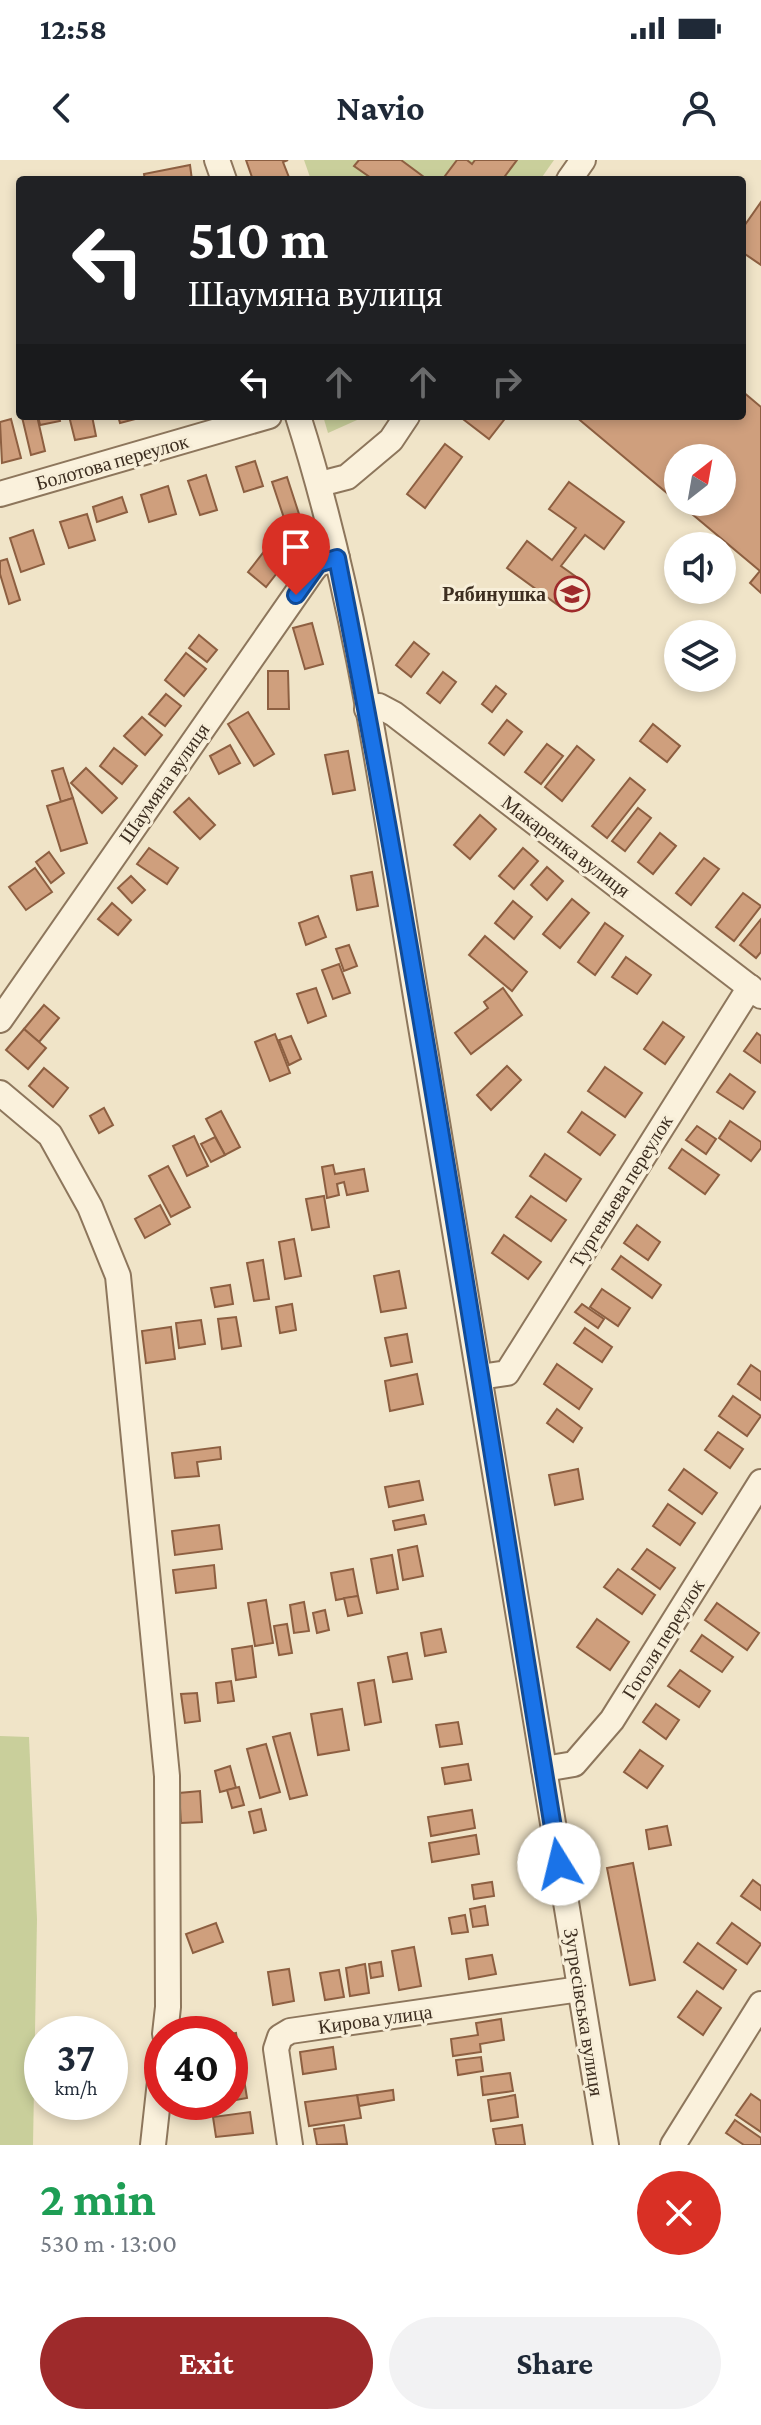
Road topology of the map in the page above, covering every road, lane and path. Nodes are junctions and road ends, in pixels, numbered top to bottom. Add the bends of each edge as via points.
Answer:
1 (255, 420) edge
2 (299, 420) edge
3 (404, 420) edge
4 (320, 484) junction
5 (0, 494) edge
6 (337, 558) junction
7 (367, 709) junction
8 (755, 991) edge
9 (0, 1020) edge
10 (0, 1093) edge
11 (480, 1377) junction
12 (761, 1482) edge
13 (544, 1769) junction
14 (580, 1989) junction
15 (761, 2004) edge
16 (167, 2016) edge
17 (156, 2120) edge
18 (153, 2145) edge
19 (290, 2145) edge
20 (606, 2145) edge
21 (673, 2145) edge

1 - 5 street, Болотова переулок
2 - 4 street, Зугресівська вулиця
3 - 4 street via 391,440 347,477
4 - 6 street, Зугресівська вулиця
6 - 7 street, Зугресівська вулиця
6 - 9 street, Шаумяна вулиця via 313,570
7 - 8 street, Макаренка вулиця via 379,706 394,714
7 - 11 street, Зугресівська вулиця
8 - 11 street, Тургеньева переулок via 507,1373
10 - 16 street via 50,1135 90,1207 118,1276 167,1776
11 - 13 street, Зугресівська вулиця
12 - 13 street, Гоголя переулок via 612,1720 574,1764
13 - 14 street, Зугресівська вулиця
14 - 19 street, Кирова улица via 290,2031 280,2037 276,2049
14 - 20 street, Зугресівська вулиця
15 - 21 street
17 - 18 street

